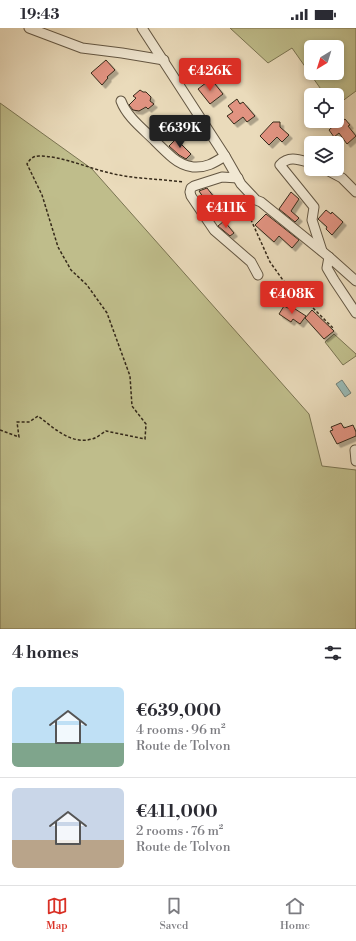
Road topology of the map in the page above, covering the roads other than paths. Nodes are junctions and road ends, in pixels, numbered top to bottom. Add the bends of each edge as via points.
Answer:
1 (29, 28) edge
2 (142, 28) edge
3 (164, 60) junction
4 (121, 101) dead end
5 (225, 156) junction
6 (304, 161) edge
7 (338, 176) edge
8 (238, 178) junction
9 (356, 192) edge
10 (322, 251) junction
11 (329, 258) junction
12 (258, 275) dead end
13 (356, 281) edge
14 (356, 313) edge
15 (355, 450) dead end
16 (356, 461) edge

1 - 3 street via 82,48
2 - 3 street
3 - 5 street
4 - 5 street via 137,122 181,164 203,167
5 - 8 street
6 - 10 street via 292,158 280,165 314,206 312,220
7 - 9 street
8 - 10 street via 256,200
8 - 12 street via 222,177 194,186 190,192 214,230 251,262
10 - 11 street
11 - 13 street
11 - 14 street via 327,268
15 - 16 street

